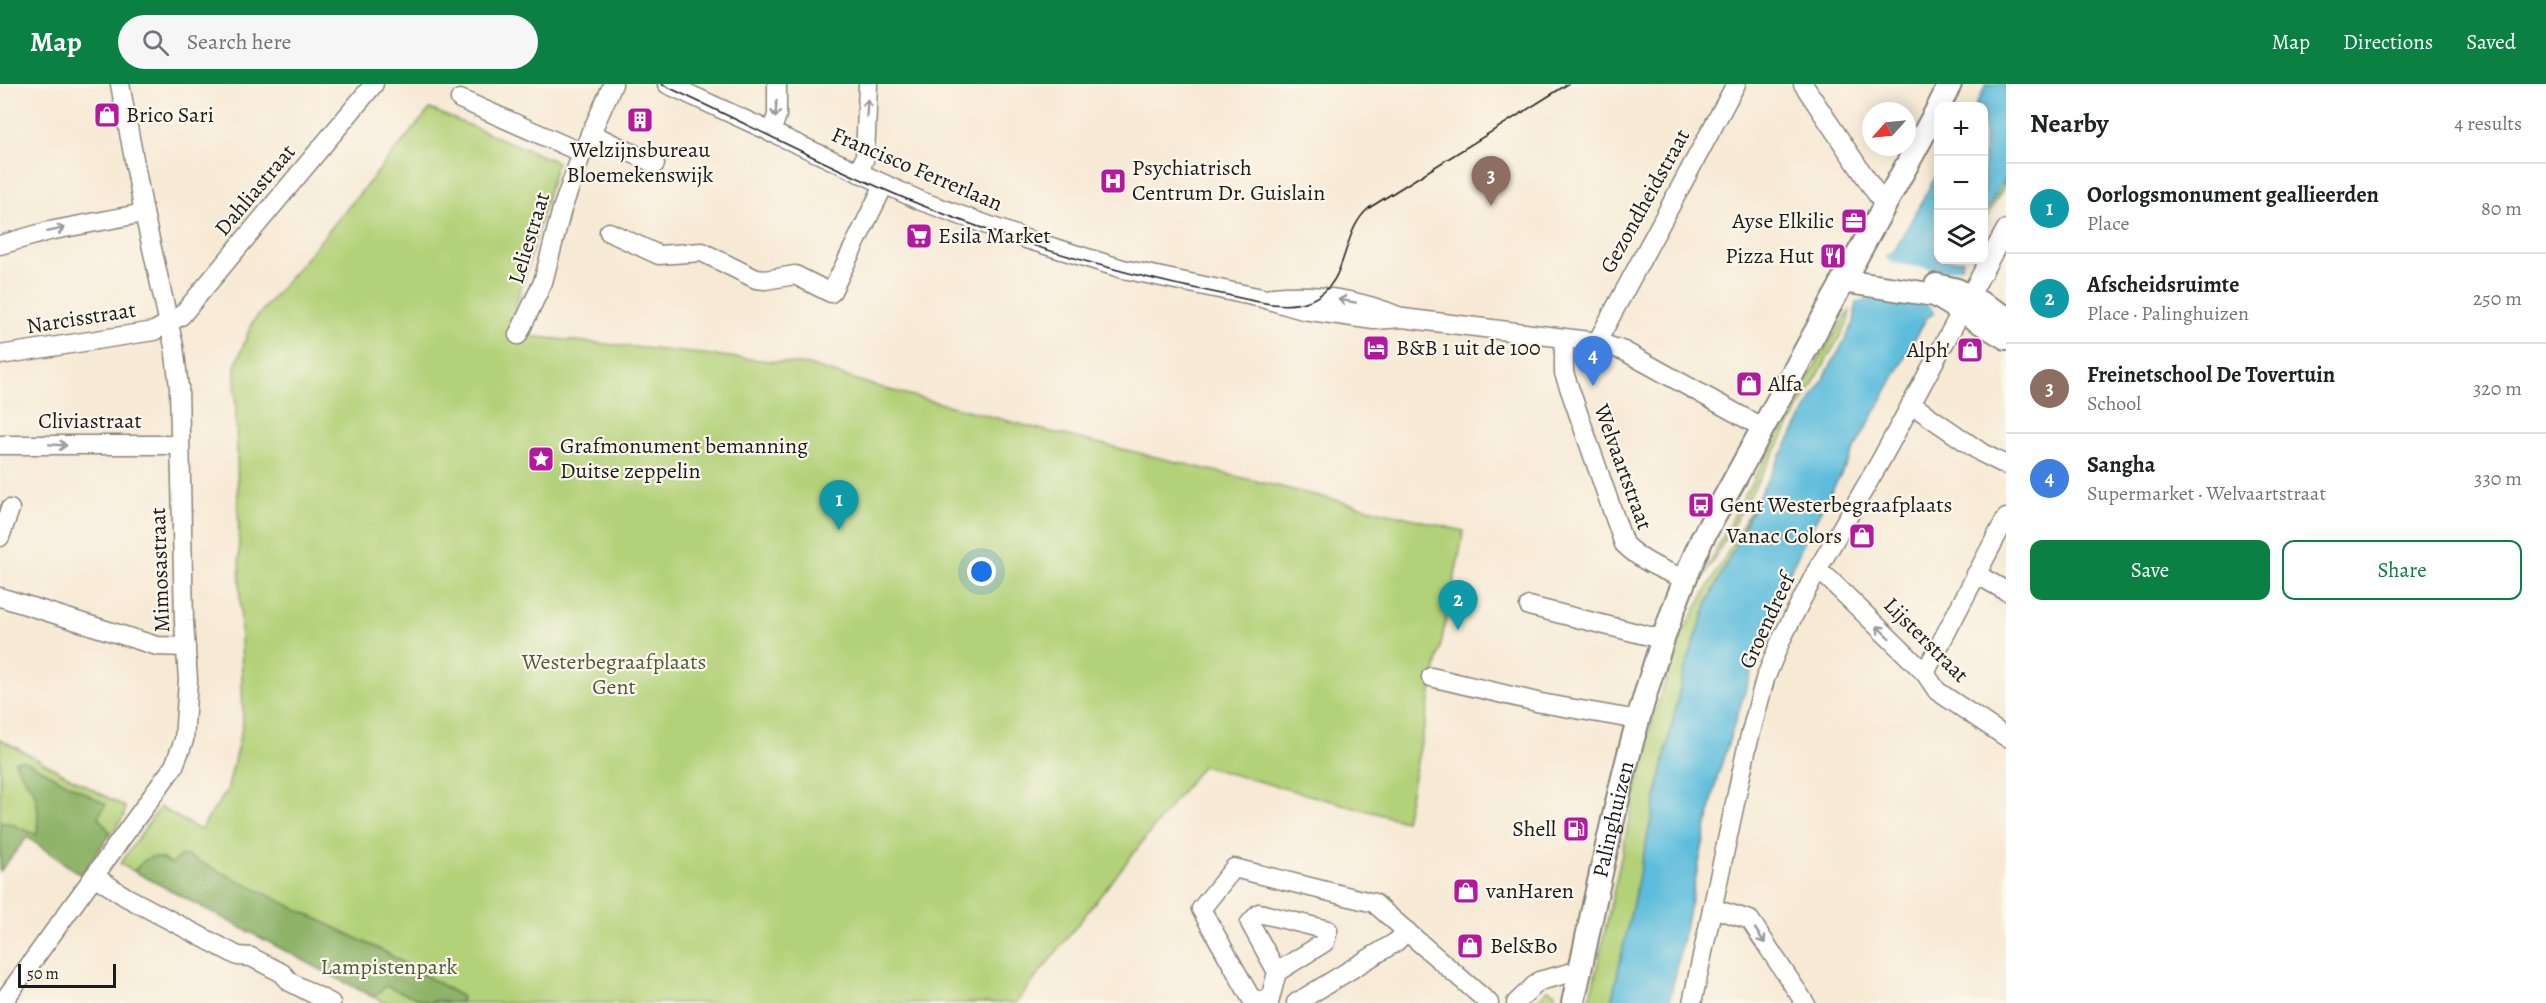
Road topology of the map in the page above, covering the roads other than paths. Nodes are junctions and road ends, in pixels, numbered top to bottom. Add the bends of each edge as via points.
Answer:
1 (120, 84) edge
2 (613, 84) edge
3 (667, 84) edge
4 (777, 84) edge
5 (868, 84) edge
6 (1736, 84) edge
7 (1803, 84) edge
8 (1950, 84) edge
9 (370, 85) edge
10 (460, 99) dead end
11 (1941, 102) edge
12 (1934, 117) edge
13 (590, 133) junction
14 (771, 133) junction
15 (582, 153) junction
16 (656, 164) dead end
17 (859, 173) junction
18 (884, 185) junction
19 (1886, 208) junction
20 (144, 213) junction
21 (2006, 229) edge
22 (609, 232) dead end
23 (0, 245) edge
24 (1854, 278) junction
25 (1959, 300) junction
26 (2006, 317) edge
27 (169, 323) junction
28 (518, 335) dead end
29 (2006, 338) edge
30 (1564, 339) junction
31 (1597, 342) junction
32 (0, 355) edge
33 (1911, 404) junction
34 (1762, 428) junction
35 (0, 445) edge
36 (180, 445) junction
37 (2006, 465) edge
38 (10, 509) dead end
39 (2006, 518) edge
40 (0, 537) edge
41 (1816, 572) junction
42 (1976, 574) junction
43 (1684, 578) junction
44 (2006, 591) edge
45 (0, 597) edge
46 (1529, 606) dead end
47 (1661, 639) junction
48 (186, 647) junction
49 (1925, 673) junction
50 (1431, 677) dead end
51 (1638, 720) junction
52 (2006, 737) edge
53 (94, 876) junction
54 (1712, 908) junction
55 (1407, 931) junction
56 (1581, 970) junction
57 (1276, 972) dead end
58 (2, 1003) edge
59 (330, 1003) edge
60 (1269, 1003) edge
61 (1296, 1003) edge
62 (1489, 1003) edge
63 (1516, 1003) edge
64 (1574, 1003) edge
65 (1692, 1003) edge
66 (1805, 1003) edge

1 - 20 street, Mimosastraat
2 - 13 street, Leliestraat
3 - 14 street, Francisco Ferrerlaan
4 -> 14 street via 777,115
17 -> 5 street via 865,157
6 - 31 street, Gezondheidstraat
7 - 19 street
8 - 11 main road, Palinghuizen
9 - 27 street, Dahliastraat via 181,316
10 - 15 street
12 - 19 main road, Palinghuizen
13 - 15 street, Leliestraat
13 - 16 street
14 - 17 street, Francisco Ferrerlaan
15 - 28 street, Leliestraat via 543,282
17 - 18 street, Francisco Ferrerlaan
18 - 22 street via 831,293 795,275 756,279 702,252 659,255
18 - 30 street, Francisco Ferrerlaan via 973,221 1075,255 1303,310 1374,320 1403,318
19 - 24 main road, Palinghuizen
23 -> 20 street via 49,231
20 - 27 street, Mimosastraat
21 - 25 street, Groendreef
24 - 25 main road
24 - 34 main road, Palinghuizen
25 - 26 main road
25 - 29 main road
25 - 33 street, Groendreef
27 - 32 street, Narcisstraat via 144,333
27 - 36 street, Mimosastraat via 179,387
30 - 31 street, Francisco Ferrerlaan
30 - 43 street, Welvaartstraat via 1564,373 1624,544 1633,553
31 - 34 street, Francisco Ferrerlaan via 1624,351
33 - 37 street
33 - 41 street, Groendreef
34 - 43 main road, Palinghuizen
35 -> 36 street, Cliviastraat
36 - 48 street, Mimosastraat
38 - 40 street
39 - 42 street
49 -> 41 street, Lijsterstraat via 1828,578
41 - 54 street, Groendreef via 1765,679
42 - 44 street
42 - 49 street
43 - 47 main road, Palinghuizen
45 - 48 street via 157,646
46 - 47 street
47 - 51 main road, Palinghuizen
48 - 53 street, Mimosastraat via 187,696 180,753
49 - 52 street, Lijsterstraat via 1937,691
50 - 51 street via 1541,703
51 - 56 main road, Palinghuizen
53 - 58 street, Mimosastraat
53 - 59 street via 238,956 251,957 282,973 290,982
54 - 65 street, Groendreef
54 -> 66 street via 1750,920
55 - 60 street via 1374,903 1234,868 1201,909 1251,998
55 - 61 street via 1396,942
55 - 62 street
56 - 63 street via 1539,981
56 - 64 main road, Palinghuizen
57 - 60 street

